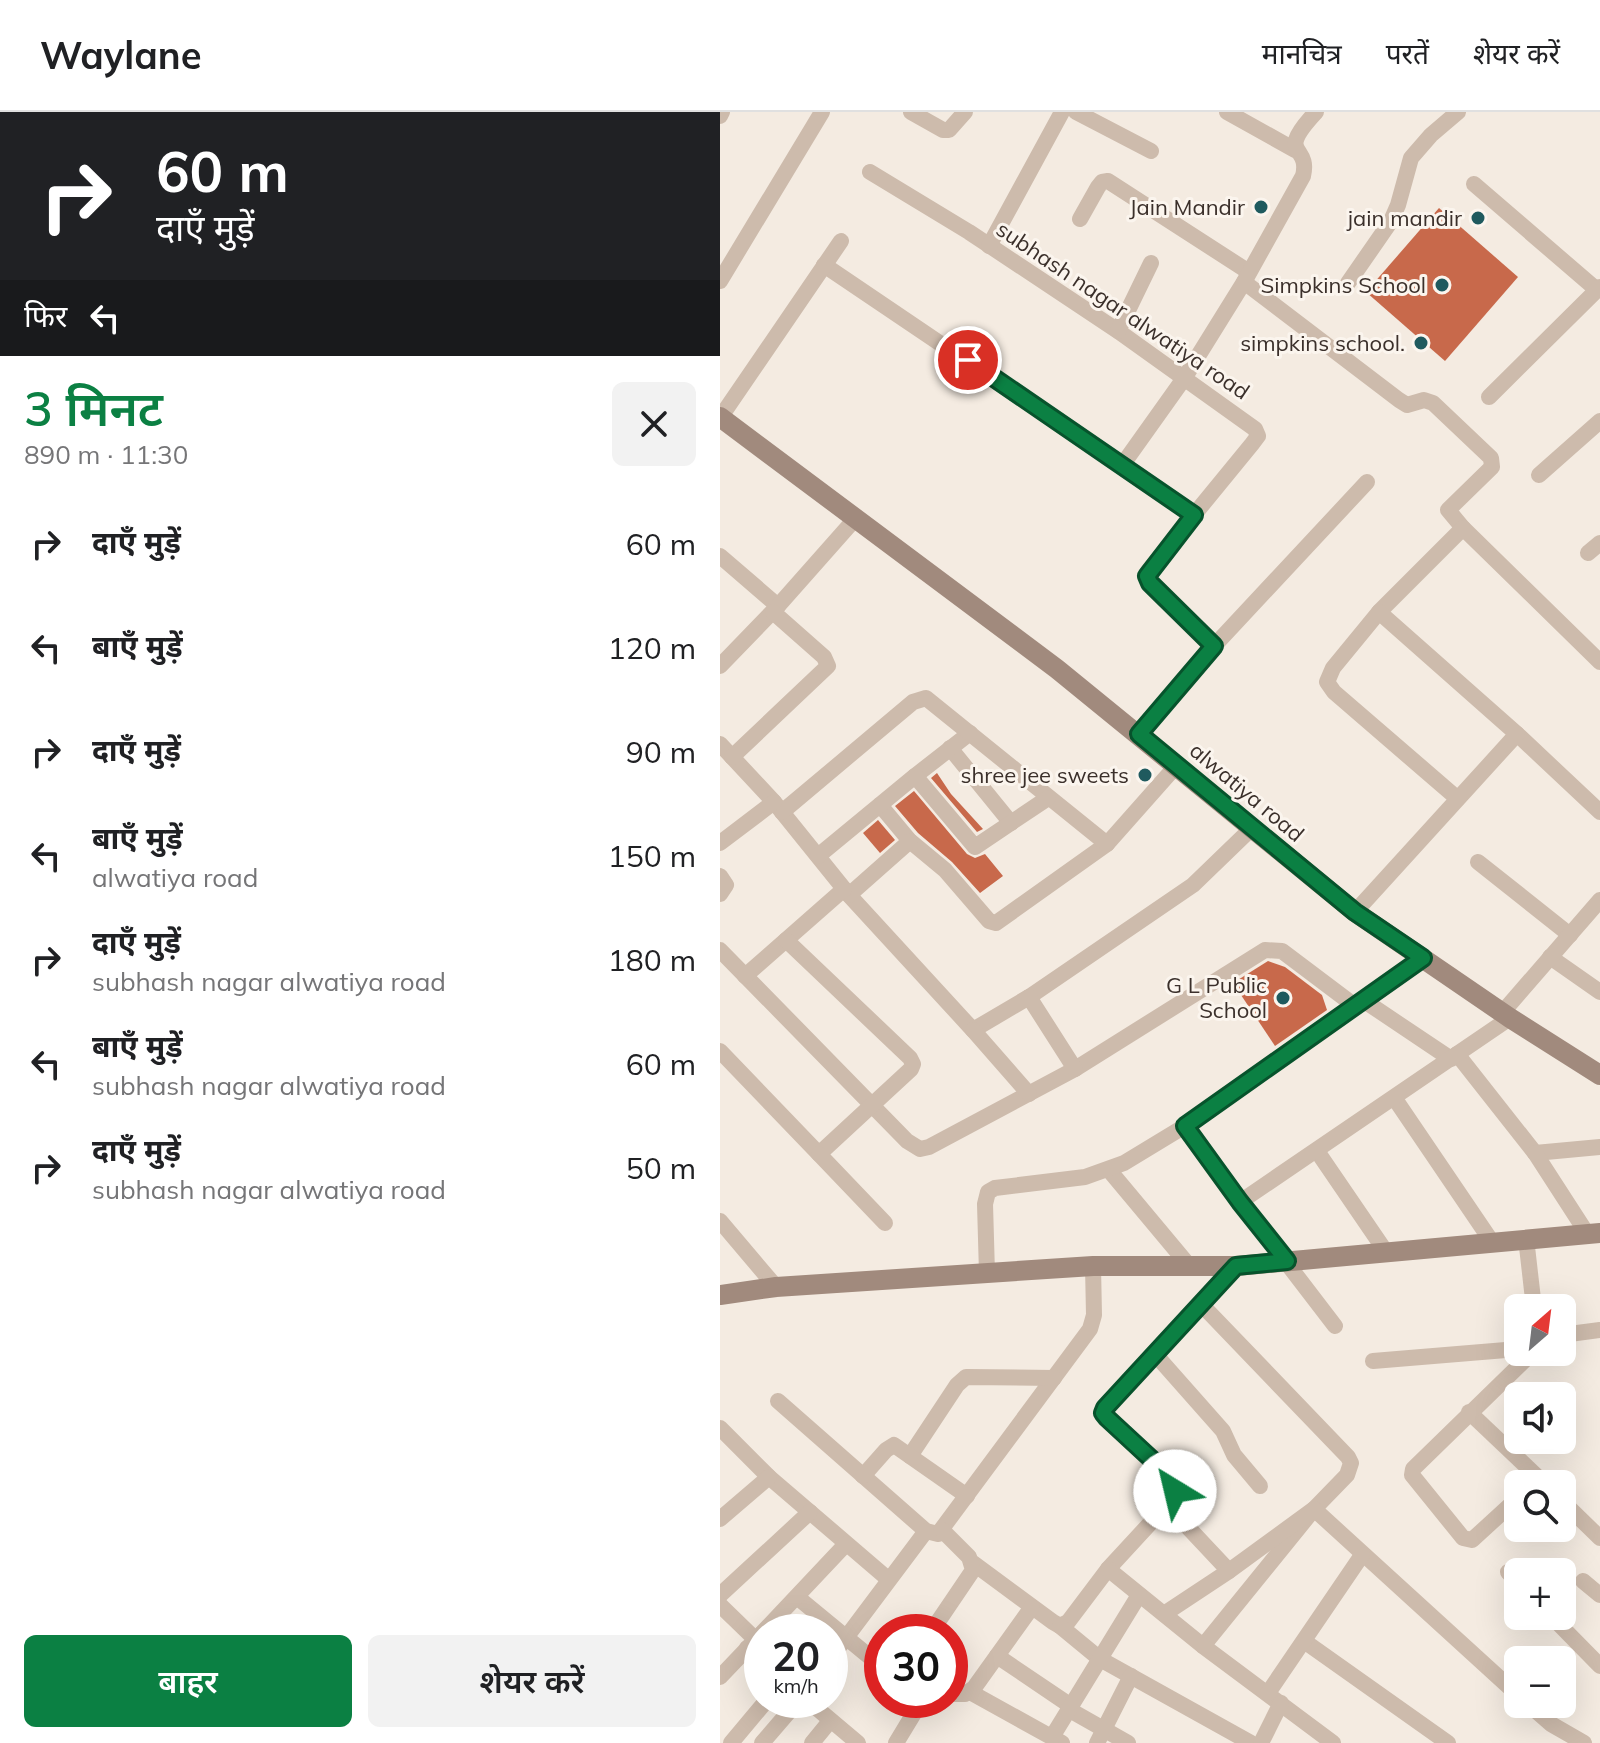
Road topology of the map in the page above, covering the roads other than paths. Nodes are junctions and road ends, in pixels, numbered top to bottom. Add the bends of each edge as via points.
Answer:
1 (822, 112) edge
2 (911, 112) edge
3 (965, 112) edge
4 (1062, 112) edge
5 (1076, 112) edge
6 (1227, 112) edge
7 (1316, 112) edge
8 (1458, 112) edge
9 (1295, 150) junction
10 (1151, 151) dead end
11 (870, 172) dead end
12 (1474, 184) dead end
13 (1080, 219) dead end
14 (841, 241) dead end
15 (989, 246) junction
16 (1151, 263) dead end
17 (824, 265) junction
18 (1246, 277) junction
19 (720, 281) edge
20 (1348, 283) dead end
21 (1599, 289) edge
22 (1118, 331) junction
23 (1185, 377) junction
24 (1489, 397) dead end
25 (720, 418) edge
26 (1600, 421) edge
27 (1123, 464) junction
28 (1539, 475) dead end
29 (1367, 482) dead end
30 (1194, 515) junction
31 (855, 519) junction
32 (1463, 528) junction
33 (720, 556) edge
34 (776, 609) junction
35 (1379, 612) junction
36 (1214, 646) junction
37 (1600, 662) edge
38 (720, 666) edge
39 (970, 733) junction
40 (1139, 734) junction
41 (1517, 734) junction
42 (720, 744) edge
43 (950, 748) junction
44 (732, 757) junction
45 (1177, 765) junction
46 (915, 776) junction
47 (1048, 798) junction
48 (1458, 799) junction
49 (880, 805) junction
50 (778, 807) junction
51 (1600, 812) edge
52 (1011, 823) junction
53 (1252, 828) junction
54 (910, 841) junction
55 (720, 843) edge
56 (1107, 844) junction
57 (818, 856) junction
58 (1478, 862) dead end
59 (720, 876) edge
60 (846, 892) junction
61 (720, 894) edge
62 (1600, 900) edge
63 (1355, 912) junction
64 (1570, 935) junction
65 (786, 940) junction
66 (720, 950) edge
67 (1550, 957) junction
68 (1423, 958) junction
69 (745, 976) junction
70 (1598, 988) edge
71 (1029, 997) junction
72 (1359, 1003) junction
73 (1506, 1016) junction
74 (973, 1030) junction
75 (720, 1051) edge
76 (1454, 1056) junction
77 (1075, 1069) junction
78 (1600, 1075) edge
79 (1029, 1094) junction
80 (1395, 1099) junction
81 (872, 1105) junction
82 (1185, 1126) junction
83 (1600, 1147) edge
84 (1317, 1151) junction
85 (1535, 1153) junction
86 (819, 1154) junction
87 (1109, 1170) junction
88 (1240, 1202) junction
89 (720, 1221) edge
90 (885, 1223) dead end
91 (1594, 1234) edge
92 (1526, 1238) junction
93 (1492, 1242) junction
94 (1386, 1252) junction
95 (1287, 1261) junction
96 (1093, 1266) junction
97 (1236, 1266) junction
98 (1190, 1267) junction
99 (987, 1273) junction
100 (776, 1287) junction
101 (1532, 1294) edge
102 (720, 1295) edge
103 (1200, 1303) junction
104 (1335, 1326) dead end
105 (1600, 1330) edge
106 (1576, 1333) edge
107 (1504, 1350) edge
108 (1154, 1353) junction
109 (1373, 1361) dead end
110 (1518, 1366) edge
111 (1054, 1378) junction
112 (778, 1401) dead end
113 (1469, 1412) junction
114 (721, 1430) edge
115 (910, 1456) junction
116 (1527, 1470) edge
117 (863, 1476) junction
118 (769, 1477) junction
119 (1260, 1486) dead end
120 (967, 1496) junction
121 (1167, 1505) junction
122 (1314, 1509) junction
123 (1504, 1511) edge
124 (810, 1512) junction
125 (1576, 1515) edge
126 (720, 1519) edge
127 (934, 1530) junction
128 (1600, 1538) edge
129 (846, 1544) junction
130 (1362, 1555) junction
131 (973, 1563) junction
132 (1108, 1569) junction
133 (1229, 1571) junction
134 (888, 1579) junction
135 (1583, 1581) dead end
136 (720, 1595) edge
137 (1139, 1595) junction
138 (1600, 1595) edge
139 (797, 1597) junction
140 (720, 1605) edge
141 (1032, 1607) junction
142 (780, 1614) edge
143 (817, 1614) edge
144 (943, 1614) edge
145 (1164, 1614) junction
146 (744, 1626) edge
147 (1060, 1626) junction
148 (1565, 1630) edge
149 (848, 1634) edge
150 (848, 1640) edge
151 (1304, 1641) junction
152 (1203, 1646) junction
153 (744, 1652) edge
154 (864, 1653) edge
155 (997, 1656) junction
156 (1100, 1659) junction
157 (1600, 1666) edge
158 (1131, 1676) junction
159 (720, 1677) edge
160 (1504, 1682) edge
161 (970, 1692) joint
162 (1275, 1698) junction
163 (1069, 1708) junction
164 (752, 1718) edge
165 (784, 1718) edge
166 (827, 1718) edge
167 (911, 1718) edge
168 (1542, 1718) edge
169 (830, 1721) junction
170 (1100, 1736) edge
171 (1563, 1738) edge
172 (1048, 1739) edge
173 (856, 1742) edge
174 (731, 1743) edge
175 (762, 1743) edge
176 (812, 1743) edge
177 (896, 1743) edge
178 (1128, 1743) edge
179 (1251, 1743) edge
180 (1261, 1743) edge
181 (1333, 1743) edge
182 (1448, 1743) edge
183 (1584, 1743) edge

1 - 19 street
2 - 3 street via 943,130
4 - 15 street
5 - 10 street
6 - 9 street
7 - 9 street via 1299,130
8 - 20 street via 1411,158 1391,221
9 - 18 street via 1304,163 1303,176
11 - 15 street, subhash nagar alwatiya road
12 - 21 street
13 - 18 street via 1098,187 1108,181
14 - 17 street
15 - 22 street, subhash nagar alwatiya road
16 - 22 street
17 - 25 street
17 - 27 street
18 - 23 street
18 - 32 street via 1407,405 1433,403 1491,458 1492,467 1448,510
21 - 24 street
22 - 23 street, subhash nagar alwatiya road
23 - 27 street
23 - 30 street, subhash nagar alwatiya road via 1249,423 1258,436
25 - 31 street, alwatiya road
26 - 28 street
27 - 30 street
29 - 36 street
30 - 36 street, subhash nagar alwatiya road via 1147,576
31 - 34 street
31 - 40 street, alwatiya road
32 - 35 street
32 - 37 street
33 - 34 street
34 - 38 street
34 - 44 street via 828,666
35 - 41 street
35 - 48 street via 1327,682
36 - 40 street
39 - 43 street
39 - 47 street
39 - 50 street via 932,701 919,698
40 - 45 street, alwatiya road
41 - 48 street
41 - 51 street
42 - 44 street
43 - 46 street
43 - 52 street
44 - 50 street
45 - 53 street, alwatiya road
45 - 56 street
46 - 49 street
46 - 52 street via 975,847
47 - 52 street
47 - 56 street
48 - 63 street
49 - 54 street
49 - 57 street
50 - 55 street
50 - 57 street
53 - 63 street, alwatiya road
53 - 71 street via 1193,885
54 - 56 street via 996,923
54 - 60 street
57 - 60 street
58 - 64 street
59 - 61 street via 726,885
60 - 65 street
60 - 74 street
62 - 64 street
63 - 68 street, alwatiya road
64 - 67 street
65 - 69 street
65 - 81 street via 910,1058 911,1069
66 - 69 street
67 - 70 street
67 - 73 street
68 - 72 street
68 - 73 street, alwatiya road
69 - 81 street
71 - 74 street
71 - 77 street
72 - 76 street
72 - 77 street via 1282,951 1265,950
72 - 82 street
73 - 76 street
73 - 78 street, alwatiya road
74 - 79 street
75 - 86 street
76 - 80 street
76 - 85 street
77 - 79 street
79 - 81 street via 920,1149
80 - 84 street
80 - 93 street
81 - 86 street
82 - 87 street
82 - 88 street
83 - 85 street
84 - 88 street
84 - 94 street
85 - 91 street
86 - 90 street
87 - 98 street
87 - 99 street via 988,1192
88 - 95 street
89 - 100 street
91 - 92 street
92 - 93 street
92 - 101 street
93 - 94 street
94 - 95 street
95 - 97 street
95 - 104 street
96 - 98 street
96 - 99 street
96 - 111 street via 1093,1322
97 - 98 street
97 - 103 street
99 - 100 street
100 - 102 street
103 - 108 street
103 - 122 street via 1348,1457 1347,1475
105 - 106 street
107 - 109 street
108 - 119 street via 1223,1431 1230,1450
108 - 121 street via 1103,1413 1174,1480
110 - 113 street
111 - 115 street via 966,1377
111 - 120 street
112 - 117 street
113 - 116 street
113 - 123 street via 1413,1469 1414,1480 1467,1540
114 - 118 street
115 - 117 street via 890,1446
115 - 120 street
117 - 127 street
118 - 124 street
118 - 126 street
120 - 127 street
121 - 132 street
121 - 133 street
122 - 130 street
122 - 133 street
122 - 152 street
124 - 129 street
124 - 136 street
125 - 128 street
127 - 131 street
127 - 134 street
129 - 134 street
129 - 139 street
130 - 151 street
130 - 160 street
131 - 141 street
131 - 144 street
132 - 137 street
132 - 147 street
133 - 145 street
134 - 149 street
135 - 138 street
137 - 145 street
137 - 156 street
139 - 142 street
139 - 143 street
140 - 146 street
141 - 147 street
141 - 155 street
145 - 152 street
147 - 156 street
148 - 157 street
150 - 154 street
151 - 162 street
151 - 182 street
152 - 162 street
153 - 159 street
155 - 161 street
155 - 163 street
156 - 158 street
156 - 163 street
158 - 170 street
158 - 179 street
161 - 172 street
162 - 180 street
162 - 181 street
163 - 170 street
163 - 172 street
164 - 174 street
165 - 175 street
166 - 169 street
167 - 177 street
168 - 171 street
169 - 173 street
169 - 176 street
170 - 178 street
171 - 183 street

